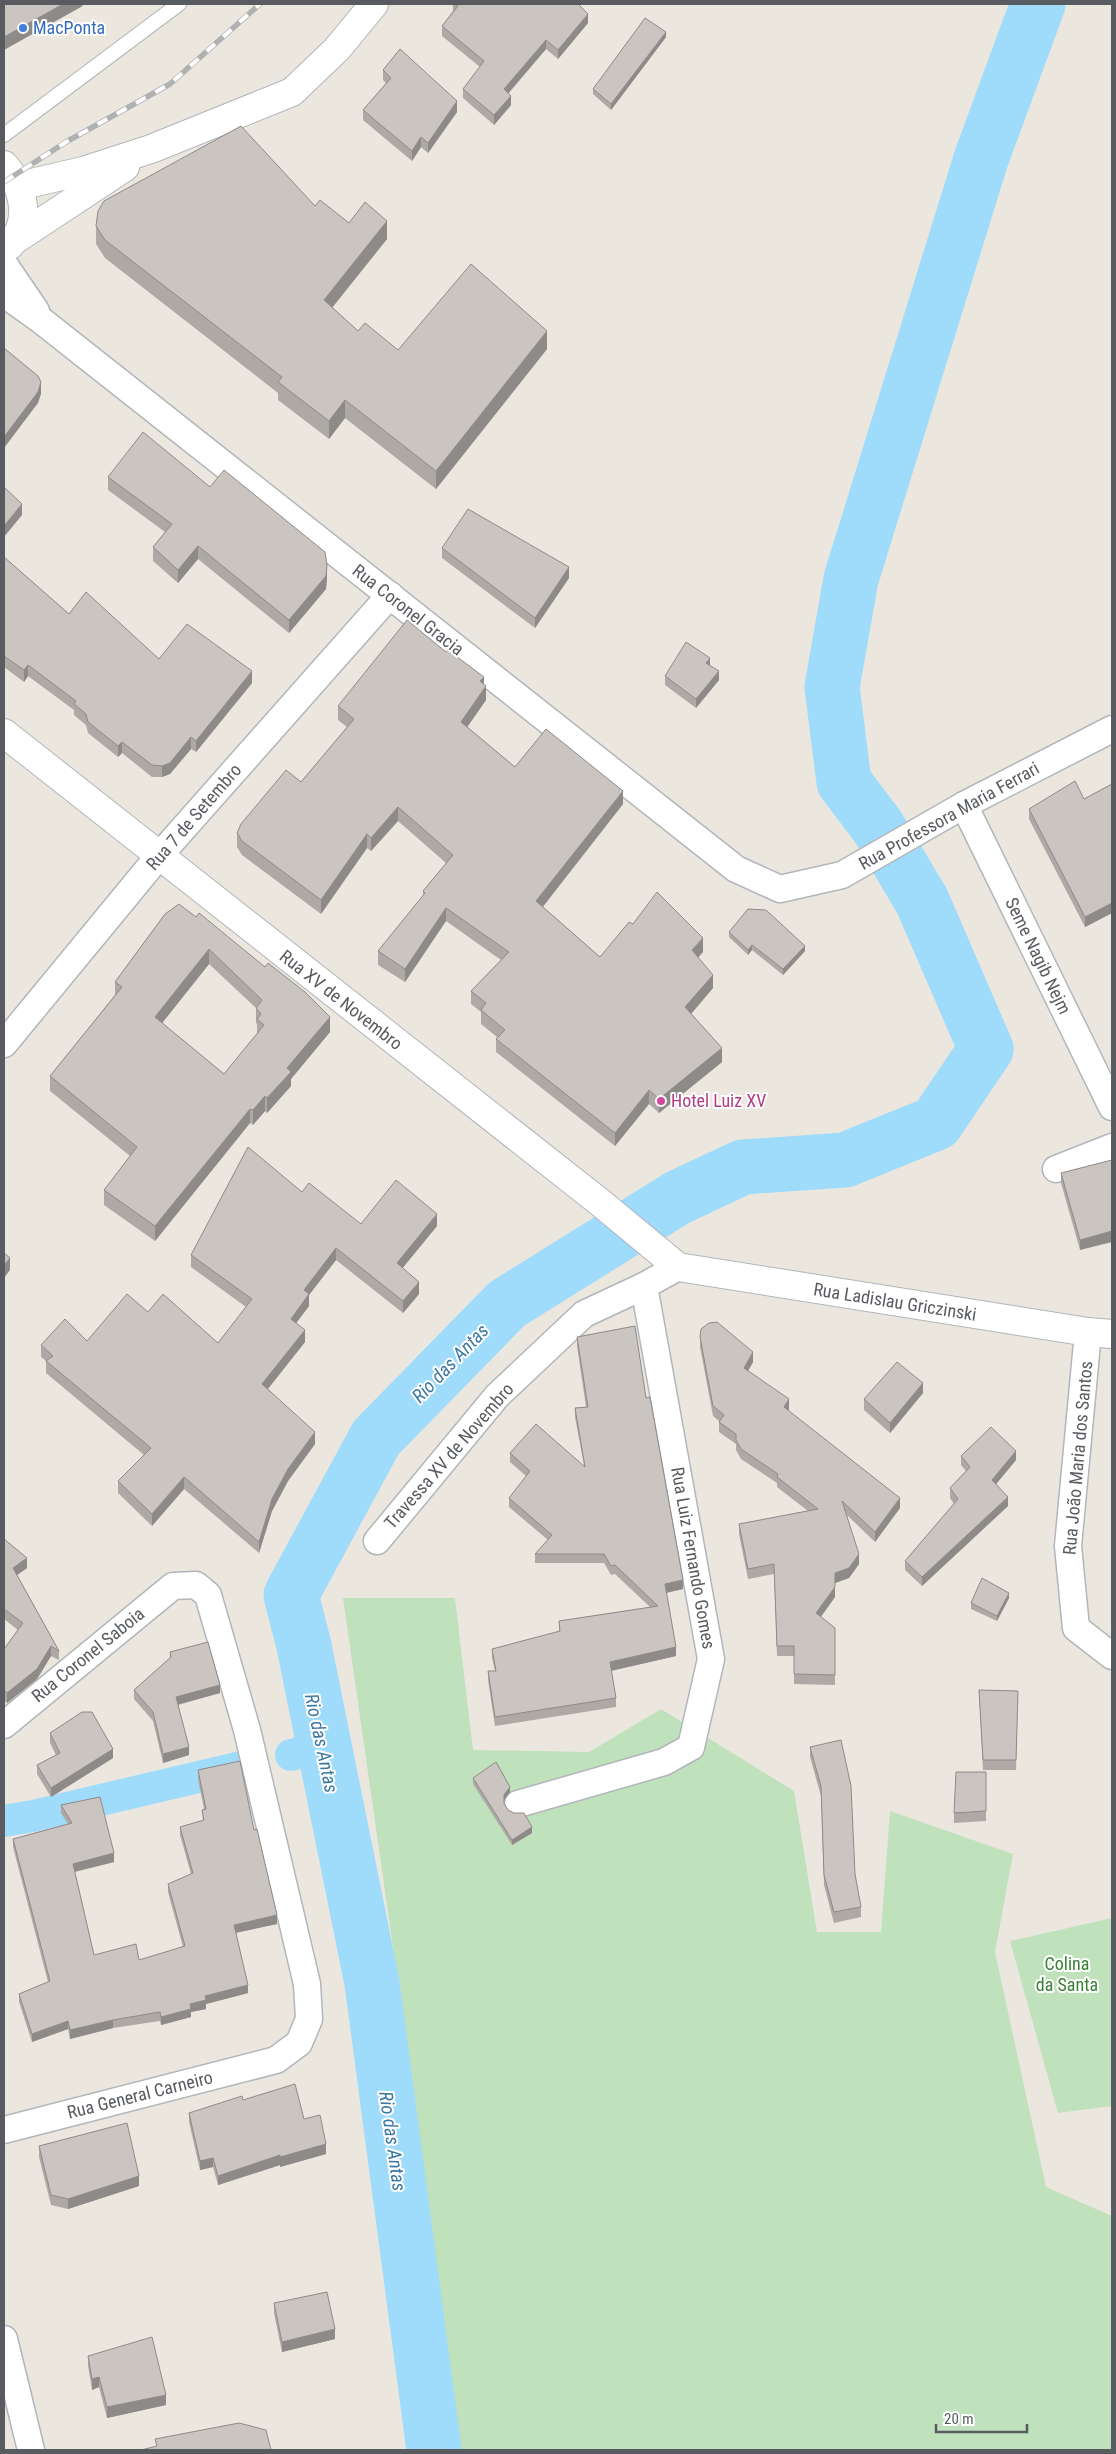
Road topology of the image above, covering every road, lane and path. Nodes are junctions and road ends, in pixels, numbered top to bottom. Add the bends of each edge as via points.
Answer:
1 (179, 4) edge
2 (374, 4) edge
3 (4, 135) edge
4 (151, 149) junction
5 (11, 175) edge
6 (10, 245) edge
7 (4, 264) edge
8 (4, 294) edge
9 (42, 321) junction
10 (390, 595) junction
11 (1112, 729) edge
12 (4, 734) edge
13 (964, 805) junction
14 (158, 857) junction
15 (780, 889) joint
16 (4, 1044) edge
17 (1112, 1107) edge
18 (1112, 1147) edge
19 (1056, 1169) dead end
20 (678, 1267) junction
21 (644, 1286) junction
22 (1100, 1333) edge
23 (376, 1541) dead end
24 (1112, 1656) edge
25 (4, 1725) edge
26 (518, 1804) dead end
27 (276, 2060) joint
28 (4, 2130) edge
29 (4, 2339) edge
30 (31, 2450) edge

1 - 3 lane
2 - 4 main road via 337,49 292,92
4 - 5 main road via 83,171
4 - 6 main road
5 - 6 main road via 23,208 22,224
7 - 9 street, Rua Coronel Gracia
8 - 9 street, Rua Coronel Gracia
9 - 10 street, Rua Coronel Gracia
10 - 14 street, Rua 7 de Setembro
10 - 15 street, Rua Coronel Gracia via 736,869
11 - 13 street, Rua Professora Maria Ferrari
12 - 14 main road, Rua XV de Novembro
13 - 15 street, Rua Professora Maria Ferrari via 842,875
13 - 17 street, Seme Nagib Nejm
14 - 16 street, Rua 7 de Setembro
14 - 20 main road, Rua XV de Novembro
18 - 19 street
20 - 21 street
20 - 22 main road, Rua Ladislau Griczinski
21 - 23 street, Travessa XV de Novembro via 584,1314 497,1396
21 - 26 street, Rua Luiz Fernando Gomes via 712,1659 691,1747 664,1762
22 - 24 street, Rua João Maria dos Santos via 1068,1546 1076,1628
25 - 27 street, Rua Coronel Saboia via 173,1586 196,1585 208,1595 248,1730 307,1984 309,2019 299,2043
27 - 28 street, Rua General Carneiro
29 - 30 street

